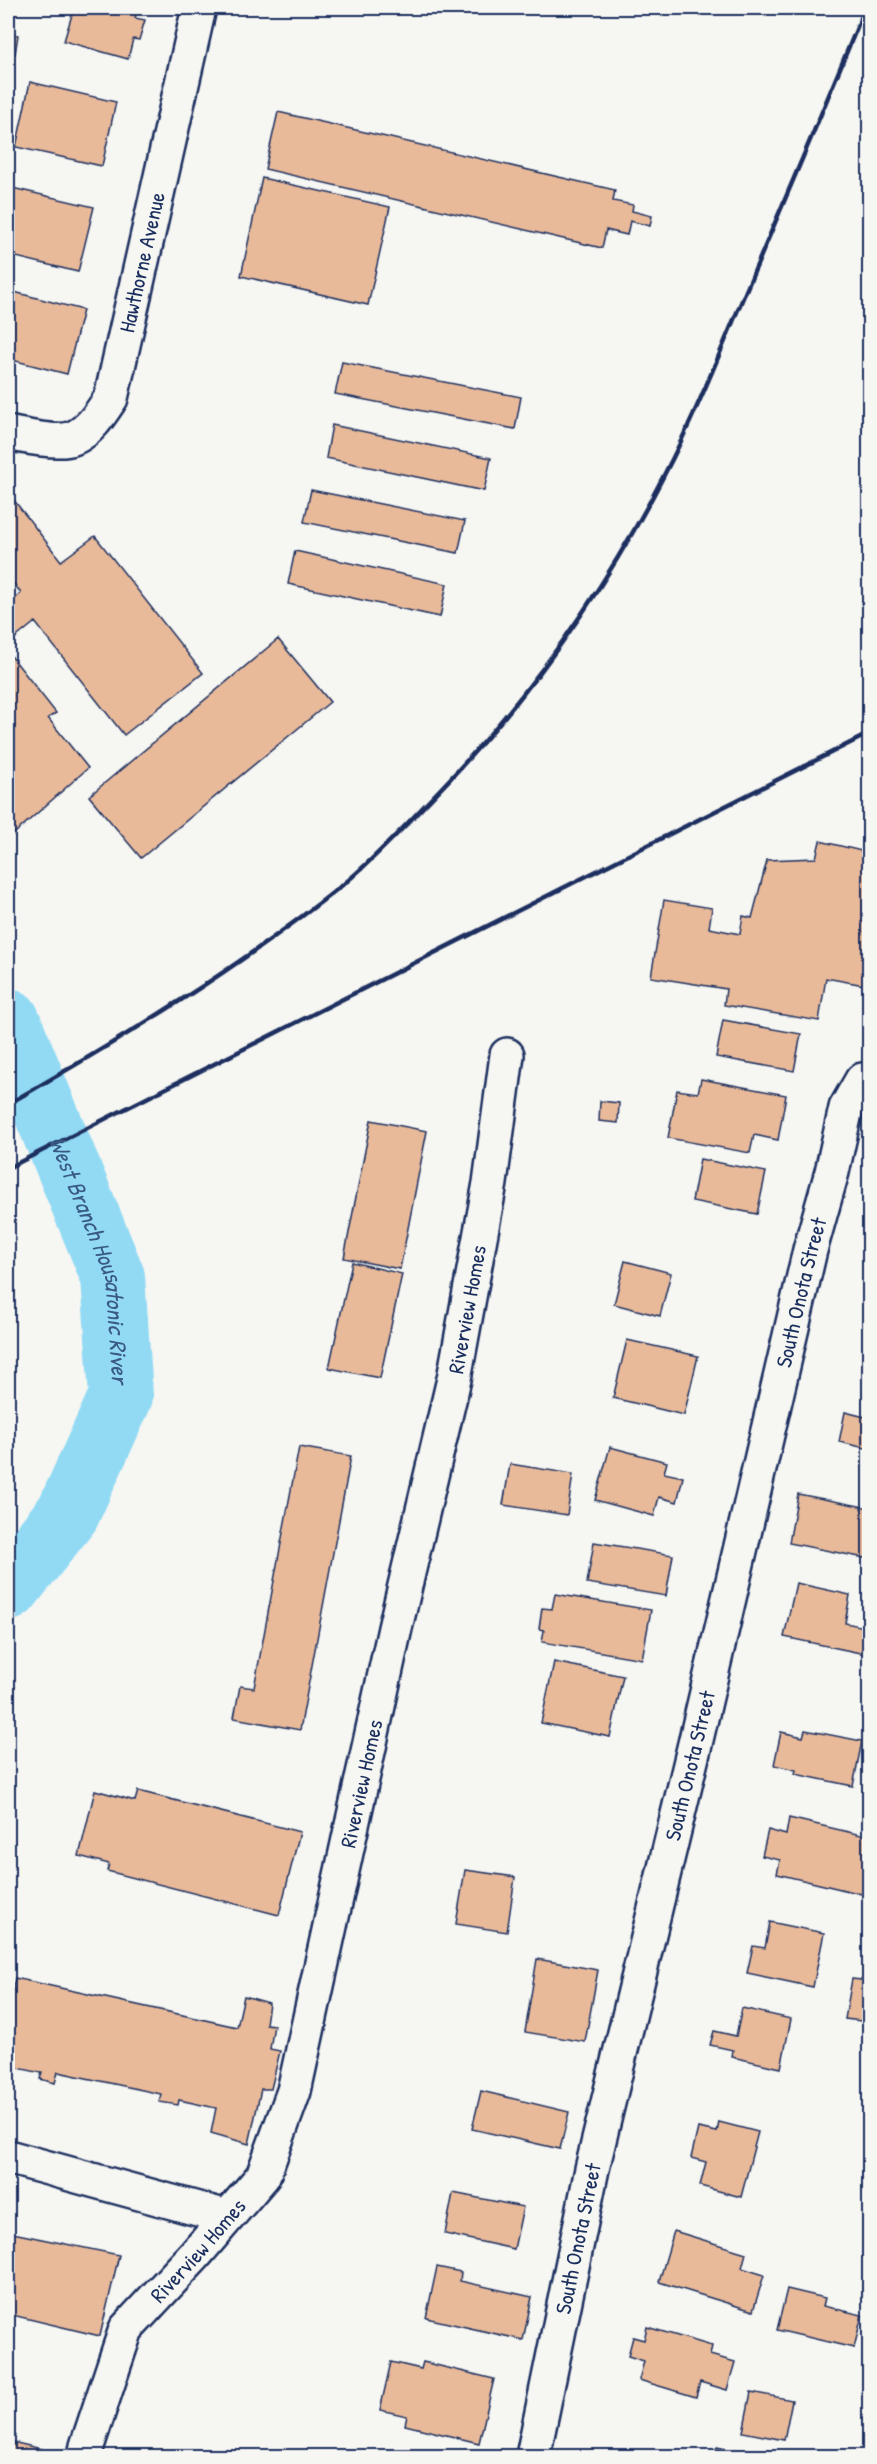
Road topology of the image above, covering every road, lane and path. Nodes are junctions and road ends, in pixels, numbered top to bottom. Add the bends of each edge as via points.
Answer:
1 (200, 8) edge
2 (8, 433) edge
3 (507, 1055) dead end
4 (866, 1079) edge
5 (8, 2157) edge
6 (227, 2217) junction
7 (85, 2457) edge
8 (533, 2457) edge

1 - 2 street, Hawthorne Avenue via 111,398 97,420 72,439 37,439
3 - 6 street, Riverview Homes via 490,1184 454,1379 294,2091 263,2176
4 - 8 street, South Onota Street via 846,1107 790,1335 592,2169
5 - 6 street
6 - 7 street, Riverview Homes via 126,2330

